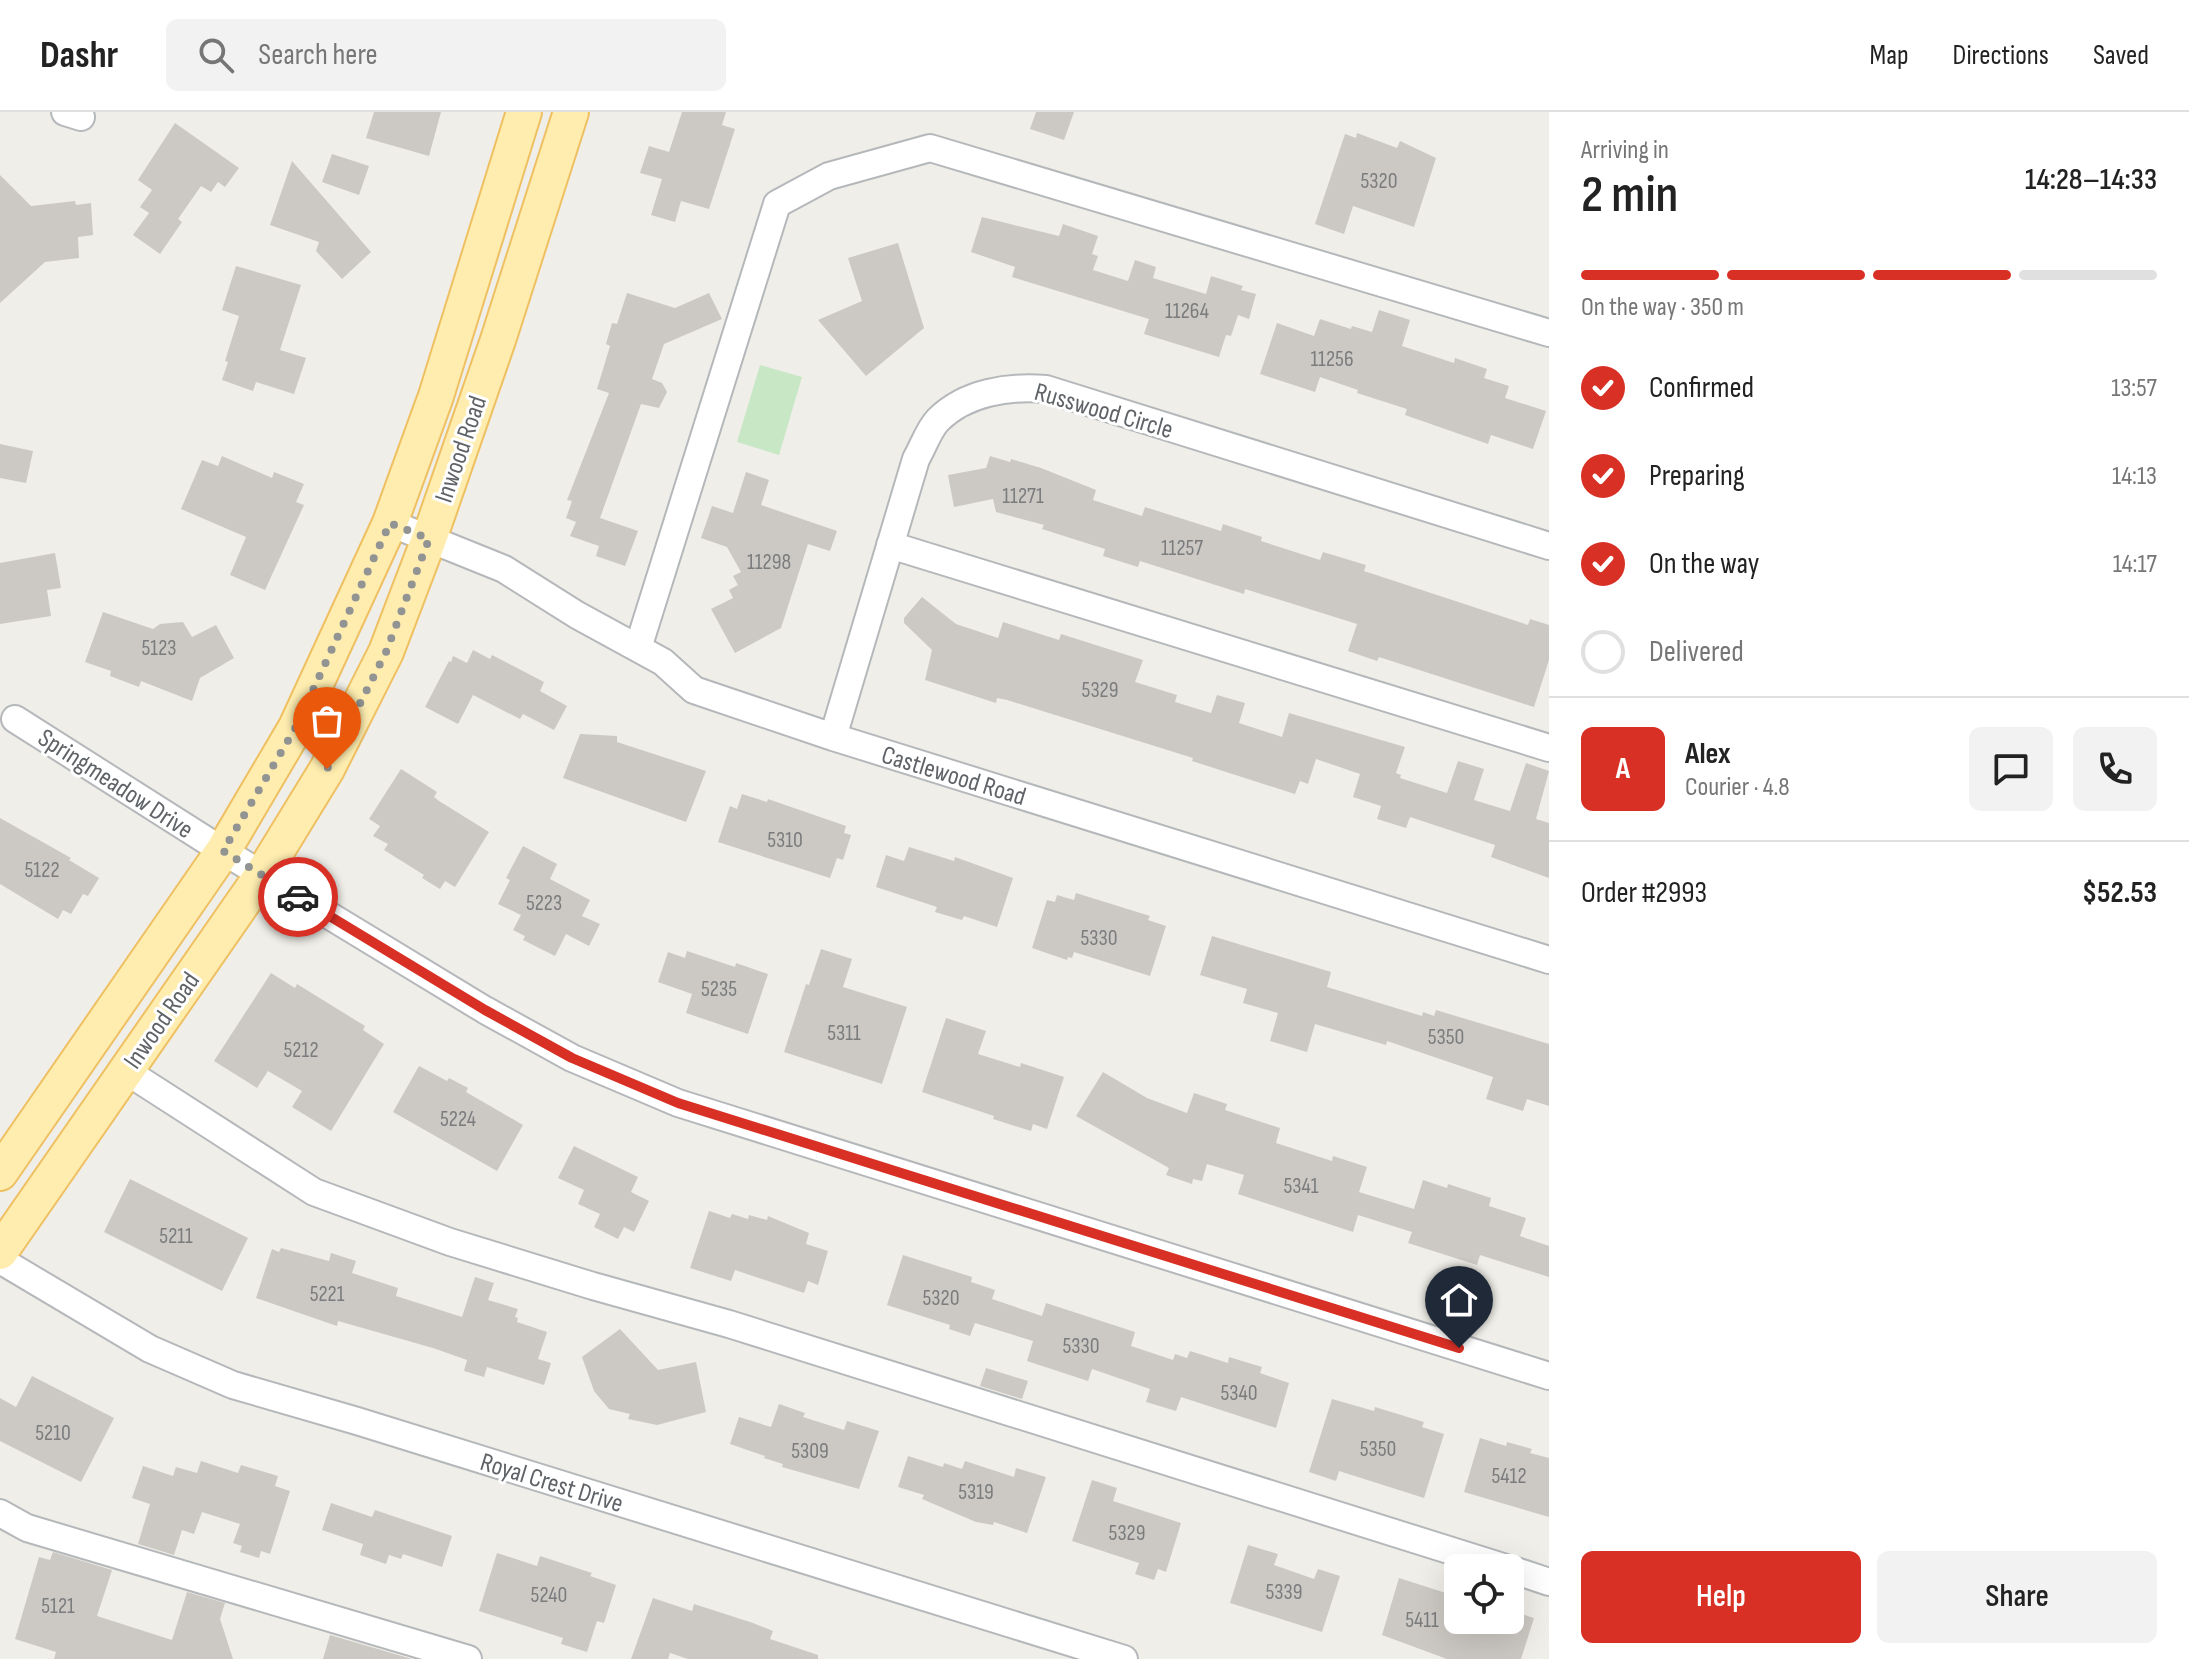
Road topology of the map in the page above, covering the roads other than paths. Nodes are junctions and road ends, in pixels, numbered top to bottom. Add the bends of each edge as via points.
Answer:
1 (524, 112) edge
2 (571, 112) edge
3 (1549, 333) edge
4 (390, 523) junction
5 (429, 539) junction
6 (890, 545) junction
7 (1549, 546) edge
8 (638, 648) junction
9 (15, 719) dead end
10 (833, 737) junction
11 (1549, 748) edge
12 (223, 851) junction
13 (262, 875) junction
14 (1549, 960) edge
15 (126, 1071) junction
16 (0, 1173) edge
17 (0, 1252) edge
18 (0, 1260) edge
19 (1549, 1376) edge
20 (0, 1513) edge
21 (1460, 1554) edge
22 (1524, 1574) edge
23 (1549, 1582) edge
24 (468, 1659) edge
25 (1124, 1659) edge

1 - 4 main road, Inwood Road via 436,396
2 - 5 main road, Inwood Road
3 - 8 street via 930,148 829,176 777,204
4 - 5 street, Castlewood Road
4 - 12 main road, Inwood Road via 296,727
5 - 8 street, Castlewood Road via 504,569
5 - 13 main road, Inwood Road via 386,652 327,769
6 - 7 street, Russwood Circle via 916,459 938,420 977,395 1024,387 1046,389
6 - 10 street, Russwood Circle
6 - 11 street
8 - 10 street, Castlewood Road via 694,690
9 - 12 street, Springmeadow Drive
10 - 14 street, Castlewood Road
12 - 13 street, Springmeadow Drive
12 - 16 main road, Inwood Road
13 - 15 main road, Inwood Road
13 - 19 street, Springmeadow Drive via 572,1058 678,1103
15 - 17 main road, Inwood Road
15 - 21 street via 314,1192 450,1242
18 - 25 street, Royal Crest Drive via 150,1349 233,1385
20 - 24 street via 27,1528
22 - 23 street

